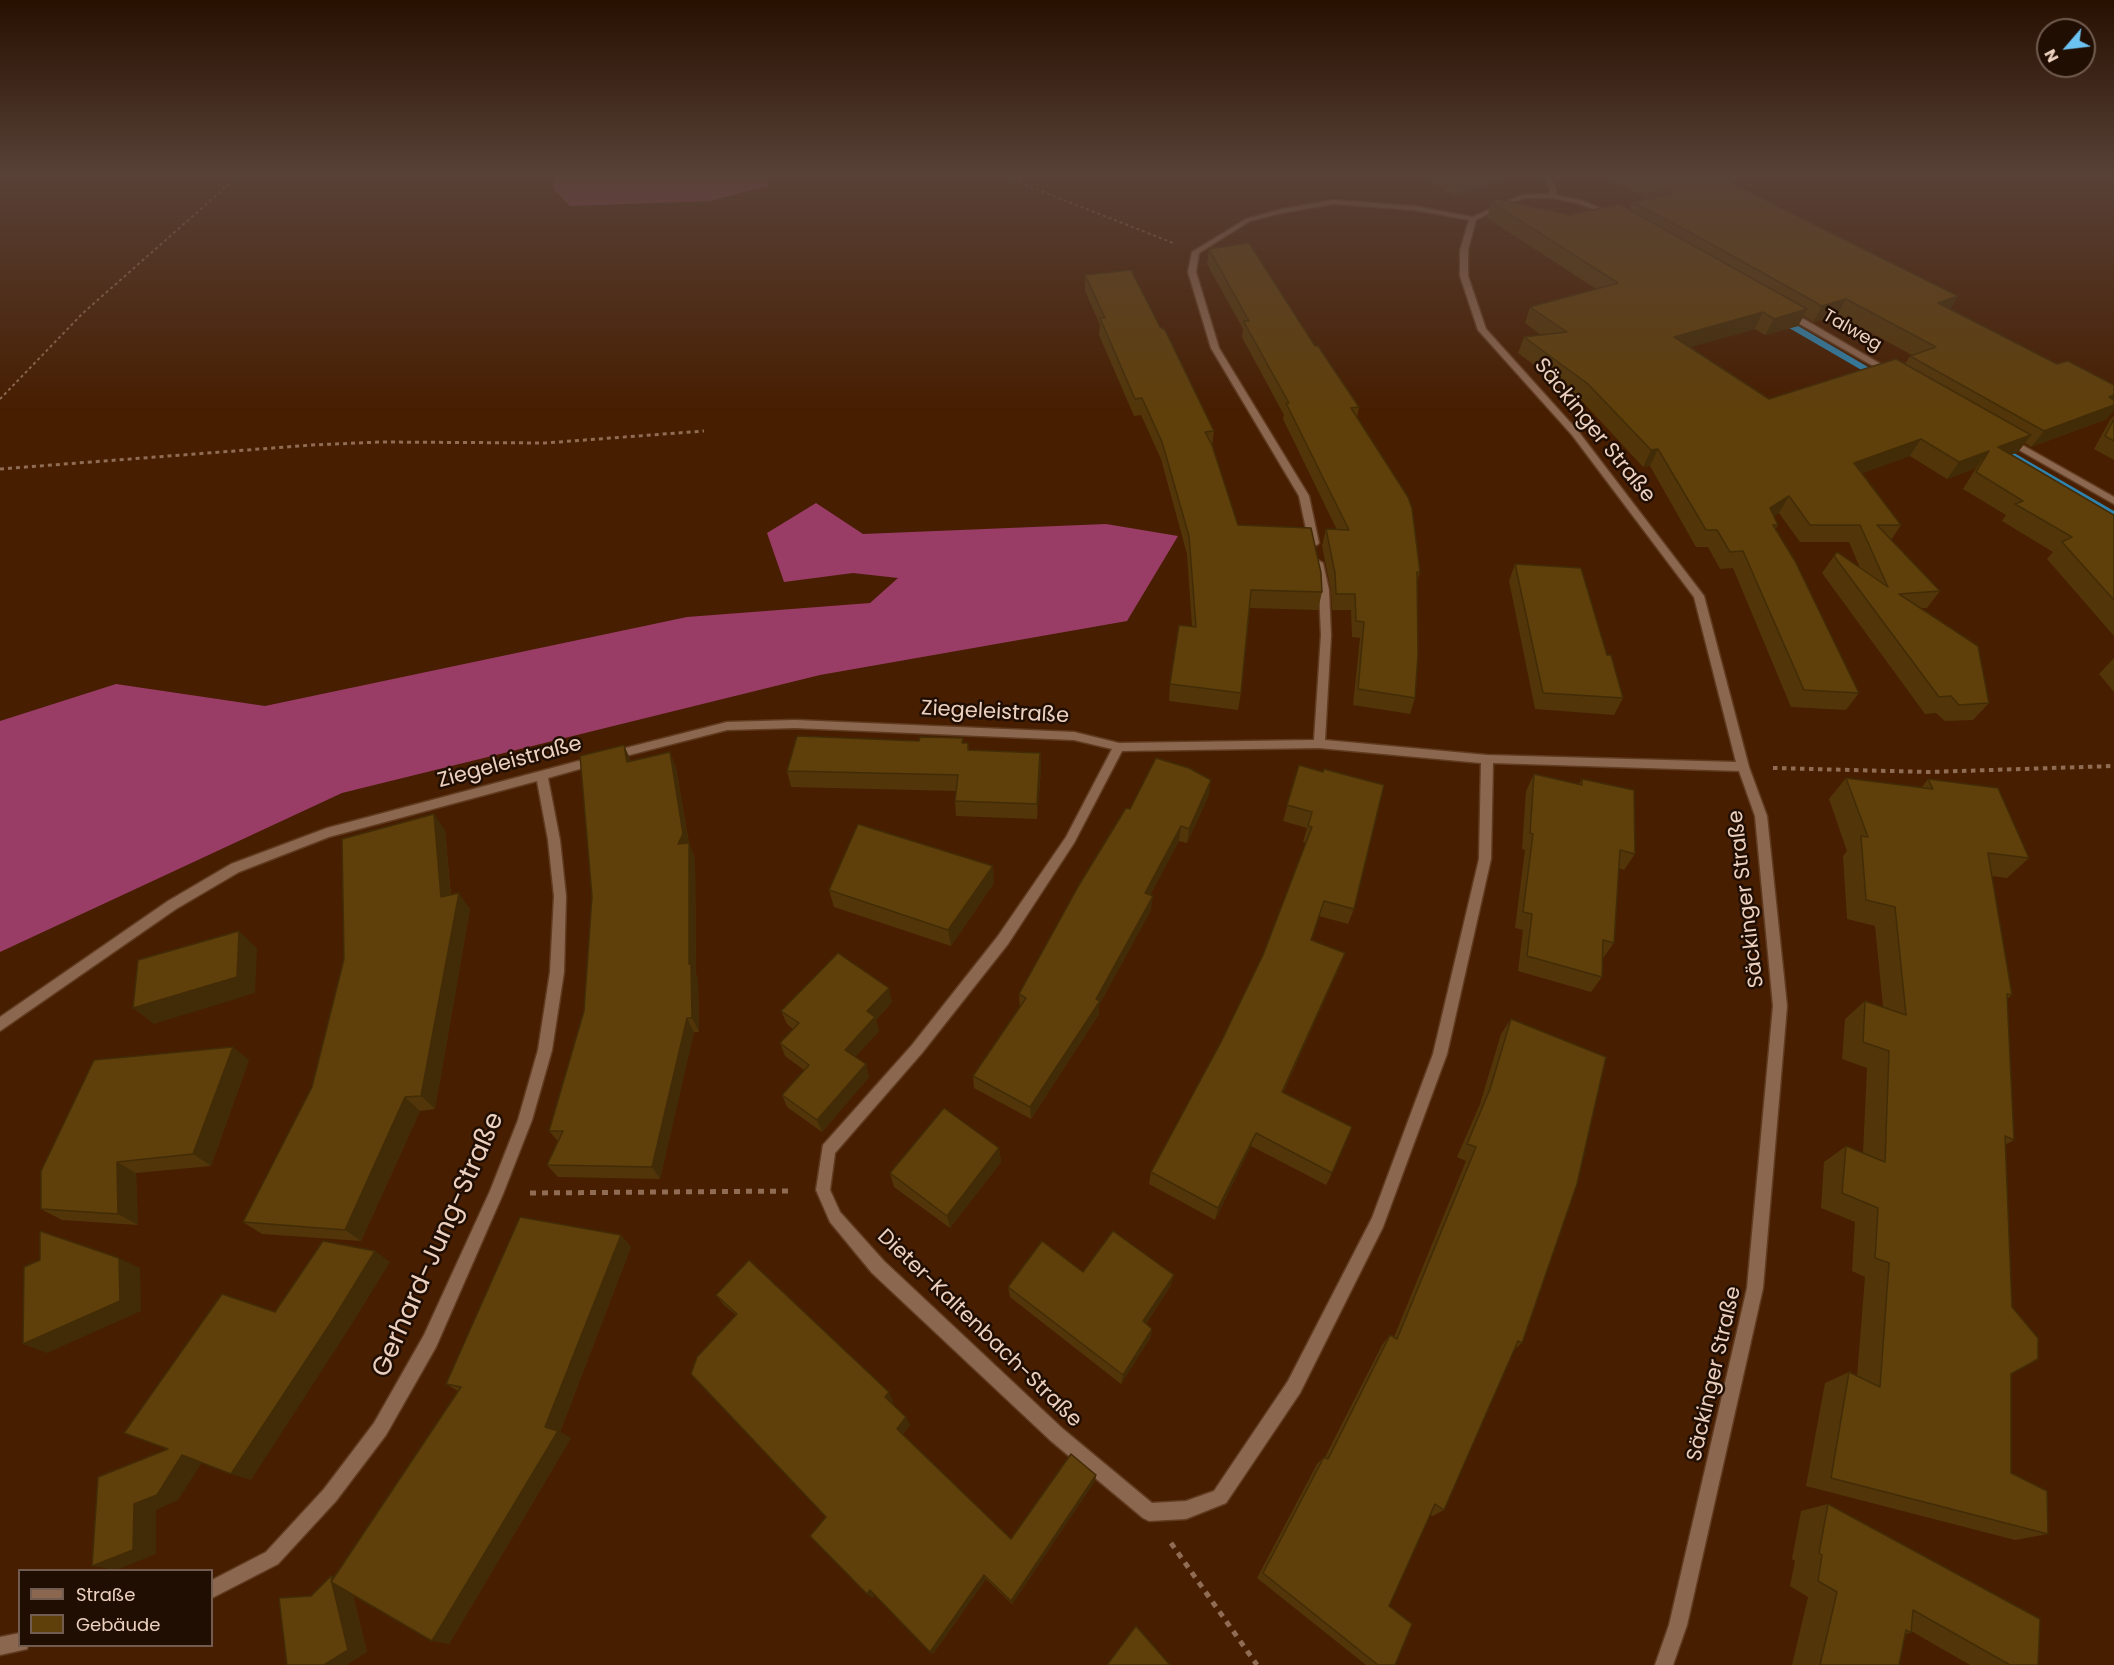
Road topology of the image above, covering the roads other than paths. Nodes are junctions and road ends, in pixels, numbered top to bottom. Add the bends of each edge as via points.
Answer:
1 (1195, 256) edge
2 (1464, 256) edge
3 (1778, 308) edge
4 (1901, 378) edge
5 (2002, 436) edge
6 (2114, 501) edge
7 (1320, 744) junction
8 (1119, 747) junction
9 (1487, 759) junction
10 (1743, 767) junction
11 (541, 774) junction
12 (0, 1025) edge
13 (213, 1588) edge
14 (18, 1642) edge
15 (0, 1646) edge
16 (1664, 1665) edge

1 - 7 street via 1192,272 1215,348 1304,496 1324,590 1326,635
2 - 10 street, Säckinger Straße via 1464,276 1482,330 1575,433 1700,596
3 - 4 street, Talweg
5 - 6 street
7 - 8 street
7 - 9 street
8 - 9 street, Dieter-Kaltenbach-Straße via 1070,840 1003,940 917,1049 828,1150 822,1190 835,1217 879,1267 1057,1435 1149,1512 1186,1510 1220,1497 1294,1387 1378,1222 1440,1054 1485,860
8 - 11 street, Ziegeleistraße via 1074,735 795,724 727,726
9 - 10 street
10 - 16 street, Säckinger Straße via 1761,816 1780,1006 1755,1288 1678,1625
11 - 12 street, Ziegeleistraße via 327,833 235,868 172,905
11 - 13 street, Gerhard-Jung-Straße via 560,896 557,972 545,1050 525,1120 496,1194 430,1341 380,1429 330,1495 272,1558
14 - 15 street

